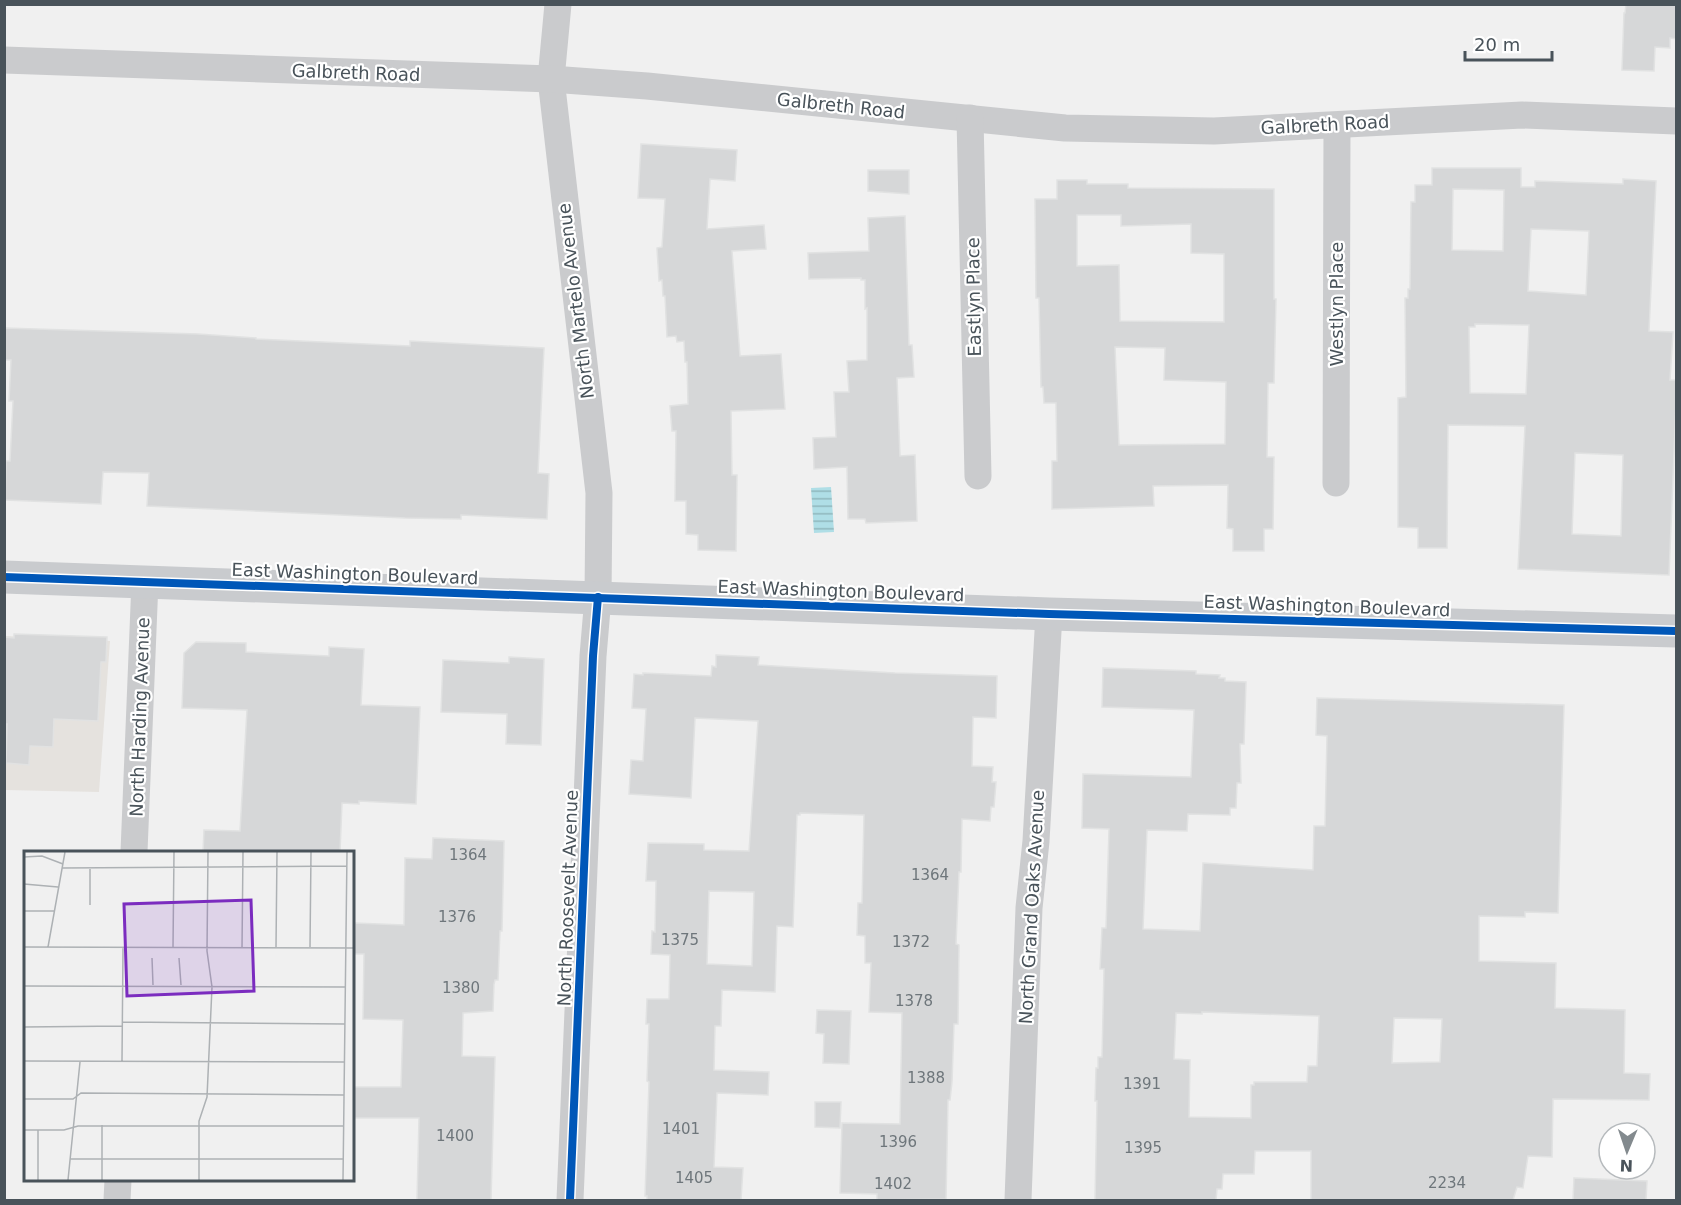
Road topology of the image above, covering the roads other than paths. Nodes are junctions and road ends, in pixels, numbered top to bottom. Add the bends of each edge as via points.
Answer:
1 (558, 4) edge
2 (4, 60) edge
3 (551, 79) junction
4 (970, 118) junction
5 (1677, 121) edge
6 (1337, 126) junction
7 (978, 476) dead end
8 (1336, 483) dead end
9 (4, 577) edge
10 (145, 581) junction
11 (598, 597) junction
12 (1049, 614) junction
13 (1677, 631) edge
14 (134, 851) edge
15 (118, 1181) edge
16 (117, 1200) edge
17 (570, 1200) edge
18 (1018, 1200) edge

1 - 3 street, North Martelo Avenue
2 - 3 street, Galbreth Road
3 - 4 street, Galbreth Road
3 - 11 street, North Martelo Avenue via 599,493
4 - 6 street, Galbreth Road via 1065,128 1214,131
4 - 7 street, Eastlyn Place
5 - 6 street, Galbreth Road via 1522,115
6 - 8 street, Westlyn Place
9 - 10 main road, East Washington Boulevard
10 - 11 main road, East Washington Boulevard
10 - 14 street, North Harding Avenue
11 - 12 main road, East Washington Boulevard
11 - 17 street, North Roosevelt Avenue
12 - 13 main road, East Washington Boulevard
12 - 18 street, North Grand Oaks Avenue via 1029,908
15 - 16 street

